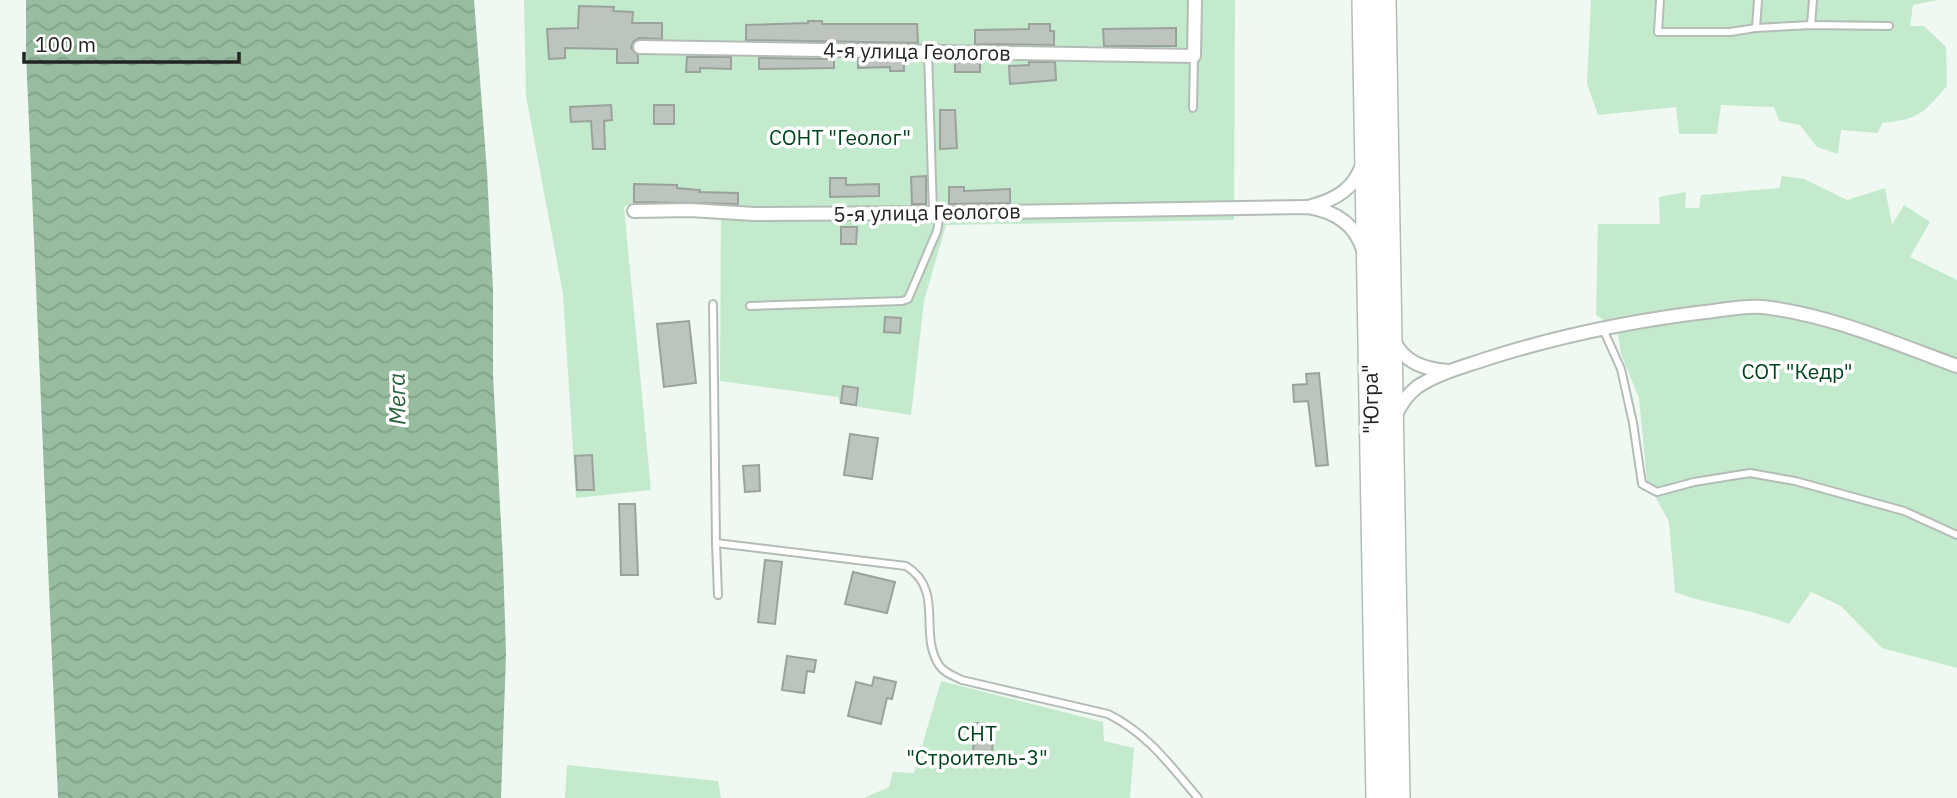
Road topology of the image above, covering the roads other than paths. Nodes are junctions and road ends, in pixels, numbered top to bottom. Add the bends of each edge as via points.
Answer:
1 (1195, 0) edge
2 (1364, 0) edge
3 (1384, 0) edge
4 (1660, 0) edge
5 (1758, 0) edge
6 (1813, 0) edge
7 (1811, 25) junction
8 (1889, 26) dead end
9 (1756, 28) junction
10 (640, 47) dead end
11 (928, 51) junction
12 (1194, 56) junction
13 (1193, 108) dead end
14 (1366, 148) junction
15 (1308, 207) junction
16 (634, 211) dead end
17 (937, 213) junction
18 (1367, 263) junction
19 (713, 304) dead end
20 (750, 306) dead end
21 (1602, 328) junction
22 (1390, 329) junction
23 (1957, 366) edge
24 (1448, 371) junction
25 (1392, 425) junction
26 (1957, 536) edge
27 (716, 543) junction
28 (718, 595) dead end
29 (1198, 798) edge
30 (1378, 798) edge
31 (1398, 798) edge

1 - 12 street
2 - 14 highway, "Югра"
3 - 22 highway, "Югра"
4 - 9 lane via 1658,32
5 - 9 lane
6 - 7 lane
7 - 8 lane
7 - 9 lane
10 - 11 street, 4-я улица Геологов
11 - 12 street, 4-я улица Геологов
11 - 17 lane
12 - 13 lane
14 - 15 street via 1359,173 1346,190
14 - 18 highway, "Югра"
15 - 17 street, 5-я улица Геологов
15 - 18 street via 1343,220 1357,236
16 - 17 street, 5-я улица Геологов
17 - 20 lane via 937,231 908,299
18 - 30 highway, "Югра"
19 - 27 lane
21 - 23 street via 1759,307 1837,322
21 - 24 street
21 - 26 lane via 1621,369 1642,484 1648,489 1657,492 1750,473 1904,511
22 - 24 street via 1401,353 1416,365
22 - 25 highway, "Югра"
24 - 25 street via 1407,397
25 - 31 highway, "Югра"
27 - 28 lane
27 - 29 lane via 906,566 926,585 933,651 948,673 1126,722 1153,745

